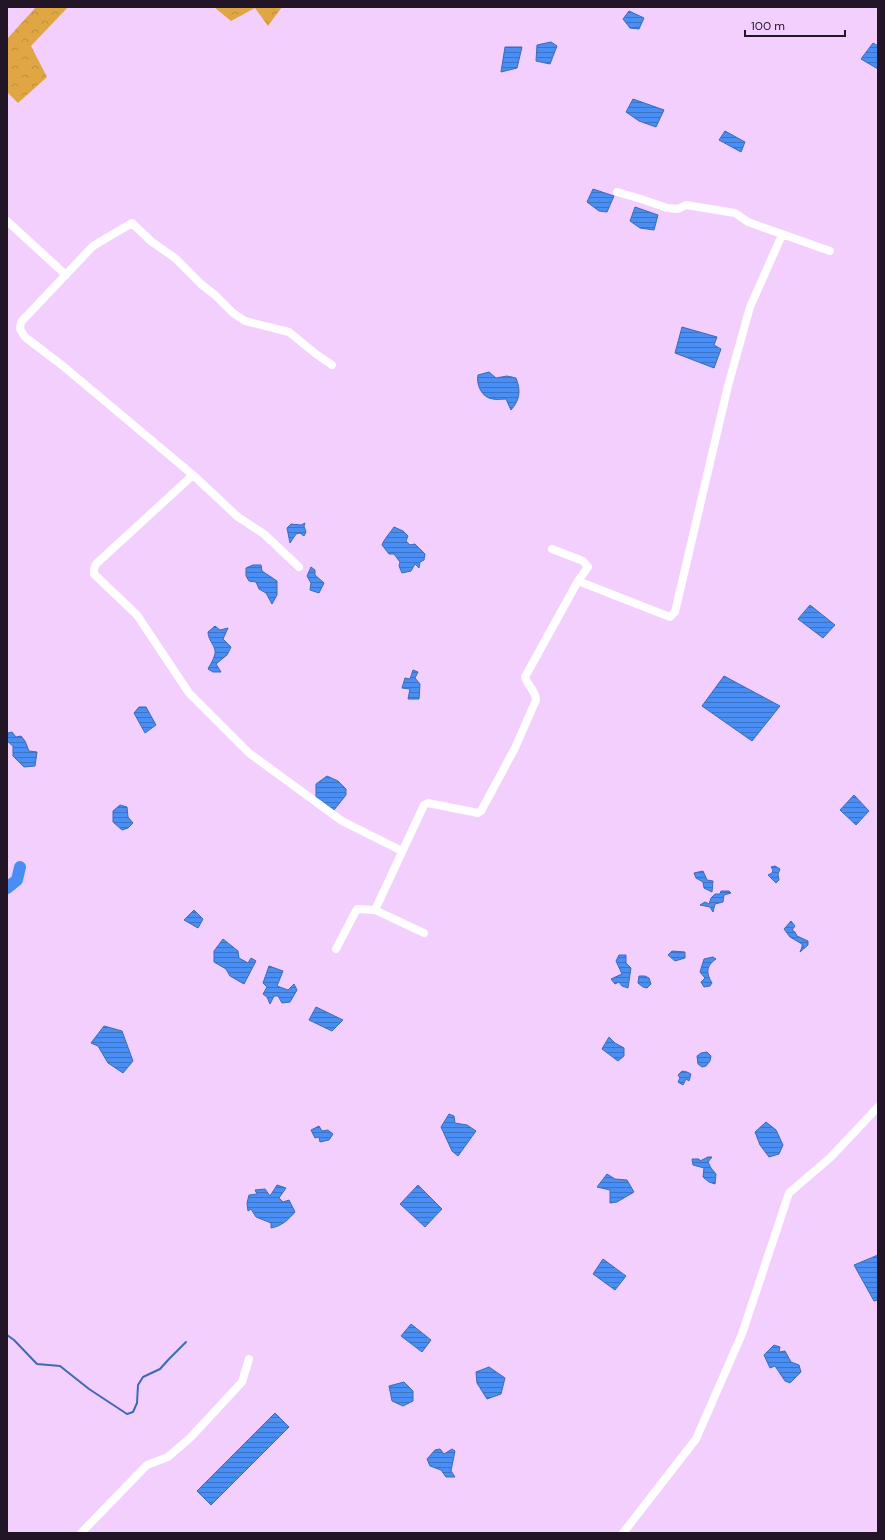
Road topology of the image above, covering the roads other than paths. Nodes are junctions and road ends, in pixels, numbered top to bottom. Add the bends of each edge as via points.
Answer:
1 (618, 192) dead end
2 (7, 221) edge
3 (782, 235) junction
4 (830, 251) dead end
5 (66, 275) junction
6 (332, 365) dead end
7 (193, 475) junction
8 (552, 549) dead end
9 (299, 567) dead end
10 (578, 581) junction
11 (402, 851) junction
12 (375, 910) junction
13 (424, 933) dead end
14 (336, 949) dead end
15 (878, 1107) edge
16 (249, 1359) dead end
17 (81, 1533) edge
18 (623, 1533) edge

1 - 3 street via 667,208 678,209 686,205 735,213 748,222
2 - 5 street
3 - 4 street
3 - 10 street via 750,307 728,386 675,612 670,617
5 - 6 street via 93,246 132,223 152,242 175,258 233,313 245,321 289,332
5 - 7 street via 21,322 20,329 25,337
7 - 9 street via 238,517 264,534
7 - 11 street via 96,564 94,574 137,616 189,693 249,753 342,821
8 - 10 street via 586,563 588,567
10 - 11 street via 526,677 536,700 481,811 478,813 428,803 422,808
11 - 12 street
12 - 13 street
12 - 14 street via 355,910
15 - 18 street via 831,1157 789,1193 742,1334 696,1439
16 - 17 street via 242,1382 191,1437 168,1457 147,1465

